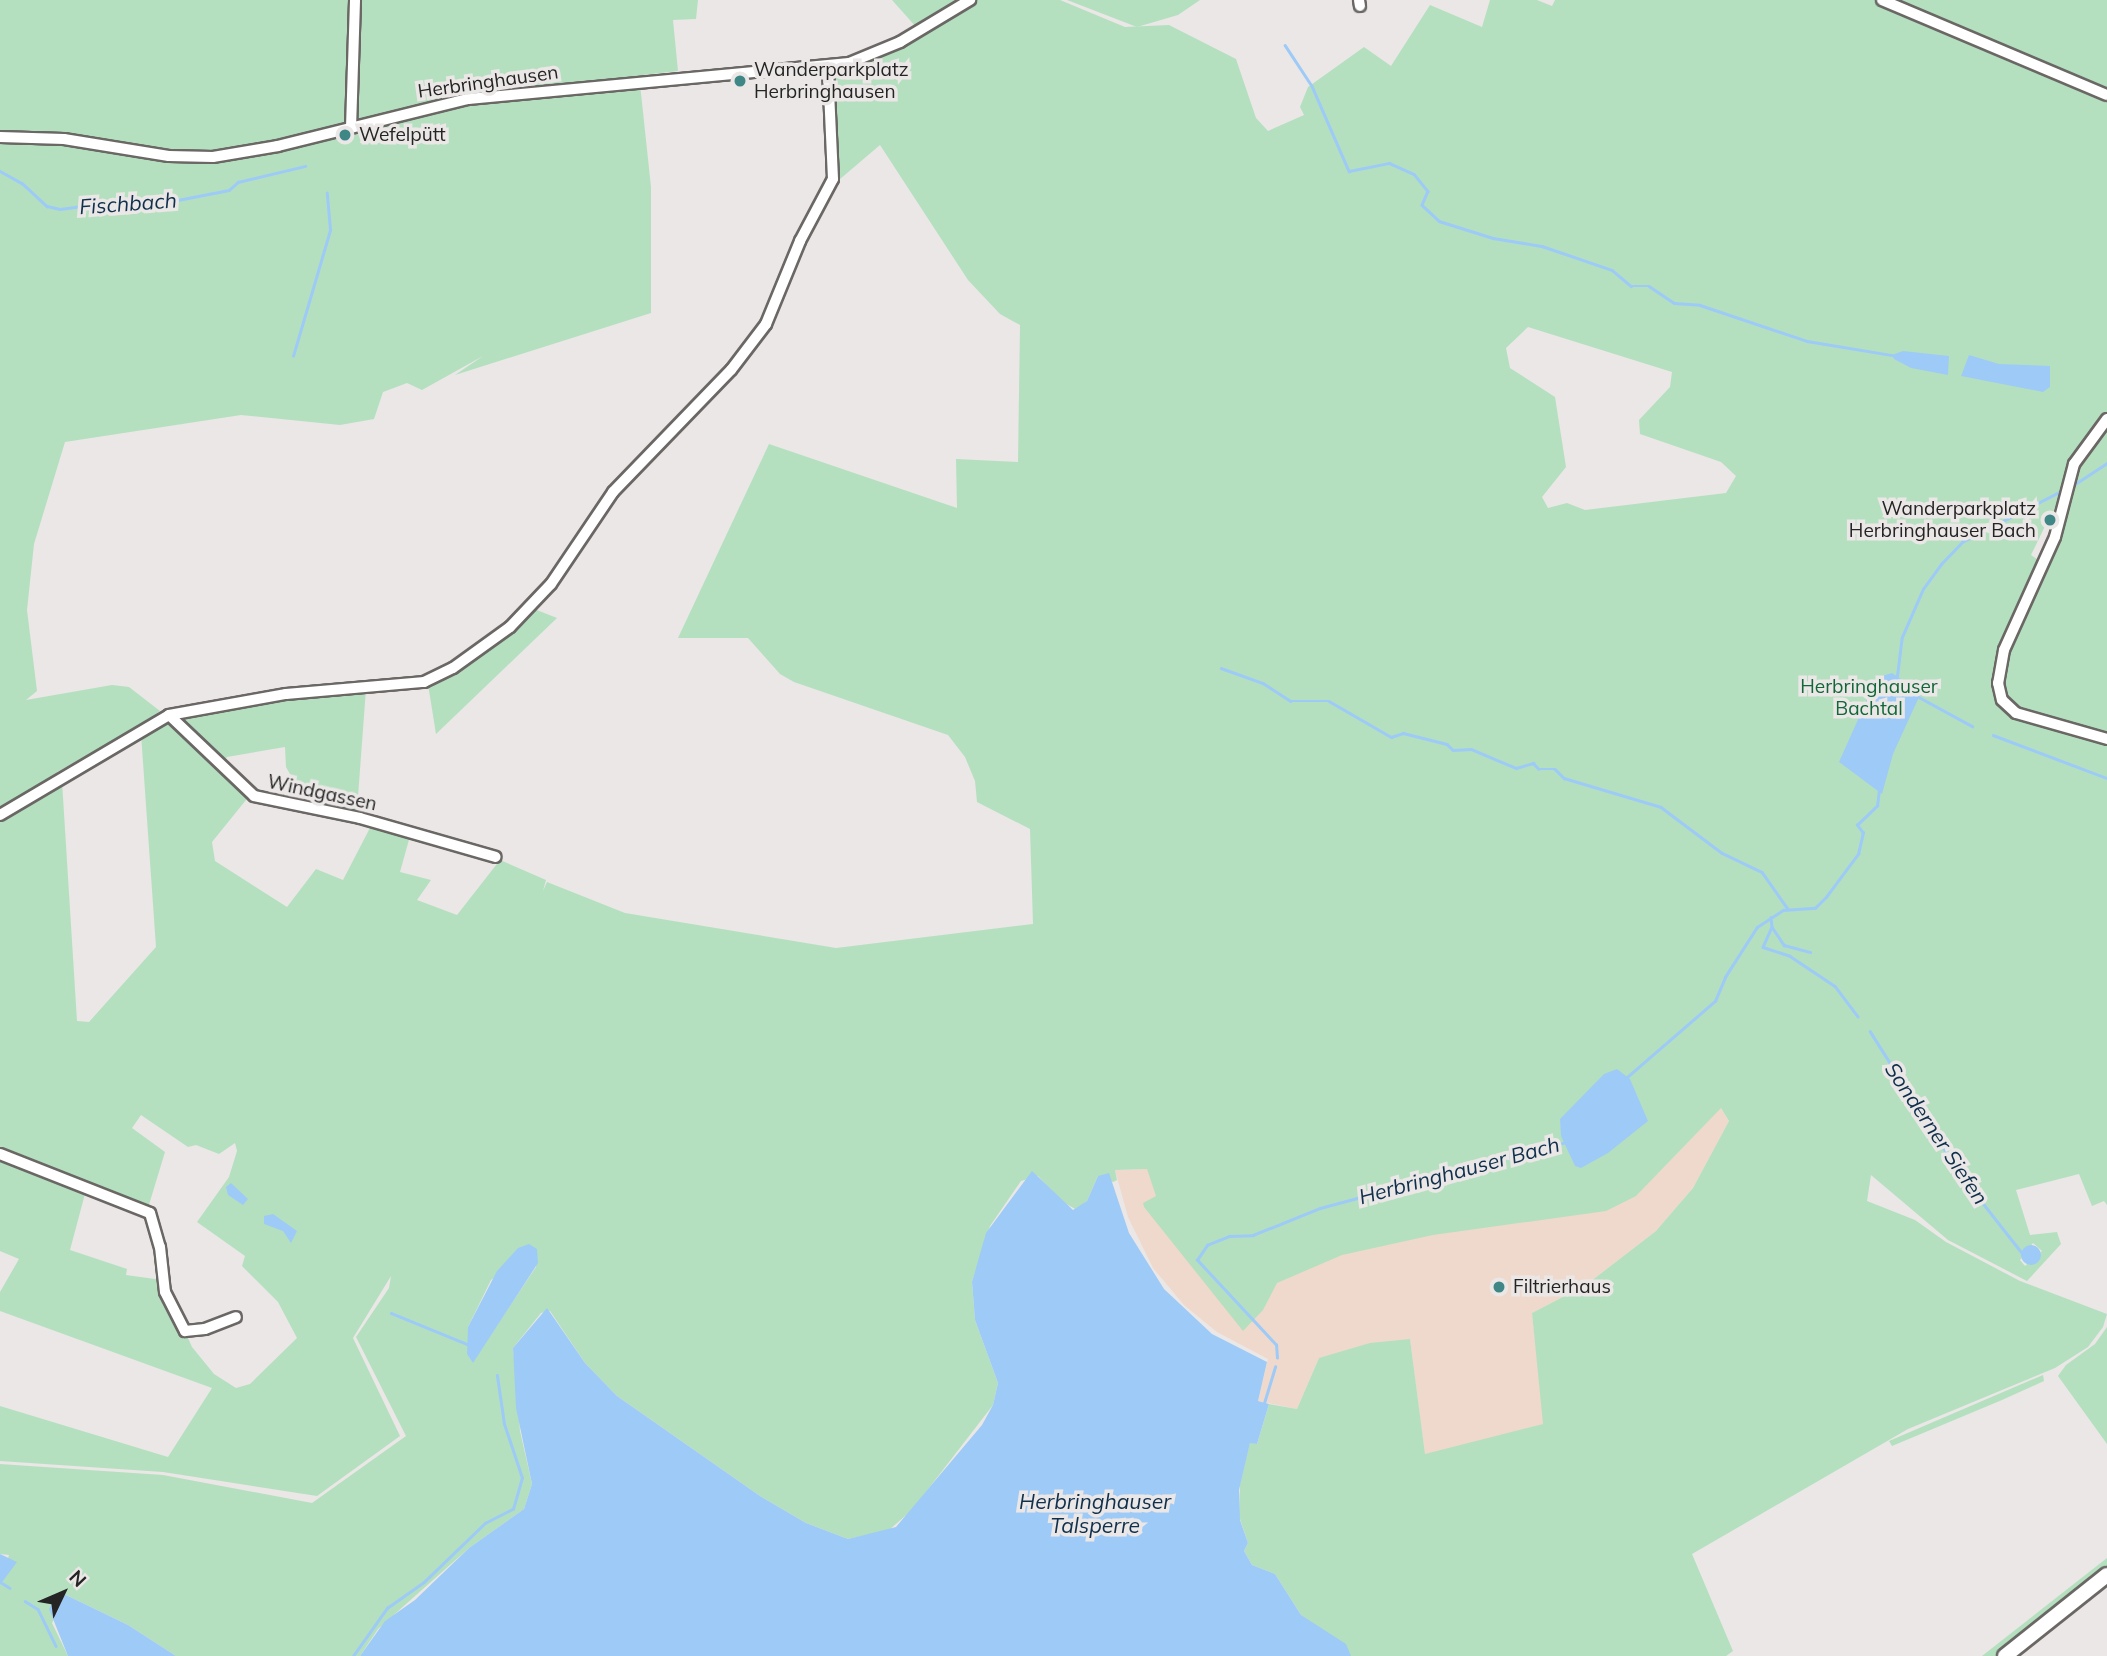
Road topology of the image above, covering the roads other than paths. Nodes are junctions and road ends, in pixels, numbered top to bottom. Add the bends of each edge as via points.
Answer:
1 (355, 0) edge
2 (970, 0) edge
3 (1882, 0) edge
4 (828, 67) junction
5 (2107, 95) edge
6 (351, 128) junction
7 (0, 137) edge
8 (2107, 419) edge
9 (169, 715) junction
10 (2107, 739) edge
11 (0, 815) edge
12 (496, 857) dead end
13 (0, 1154) edge
14 (236, 1317) dead end
15 (2107, 1575) edge
16 (2005, 1656) edge

1 - 6 street
2 - 4 street, Herbringhausen via 883,51
3 - 5 street
4 - 6 street, Herbringhausen via 468,99
4 - 9 street via 833,179 800,241 770,317 731,370 613,492 560,571 527,610 453,668 424,682 286,694
6 - 7 street, Herbringhausen via 213,157 169,156 64,139
8 - 10 street via 2083,447 2065,489 2055,537 2004,650 1999,692 2016,713
9 - 11 street
9 - 12 street, Windgassen via 254,796 360,818
13 - 14 street via 150,1213 166,1292 185,1331
15 - 16 main road

